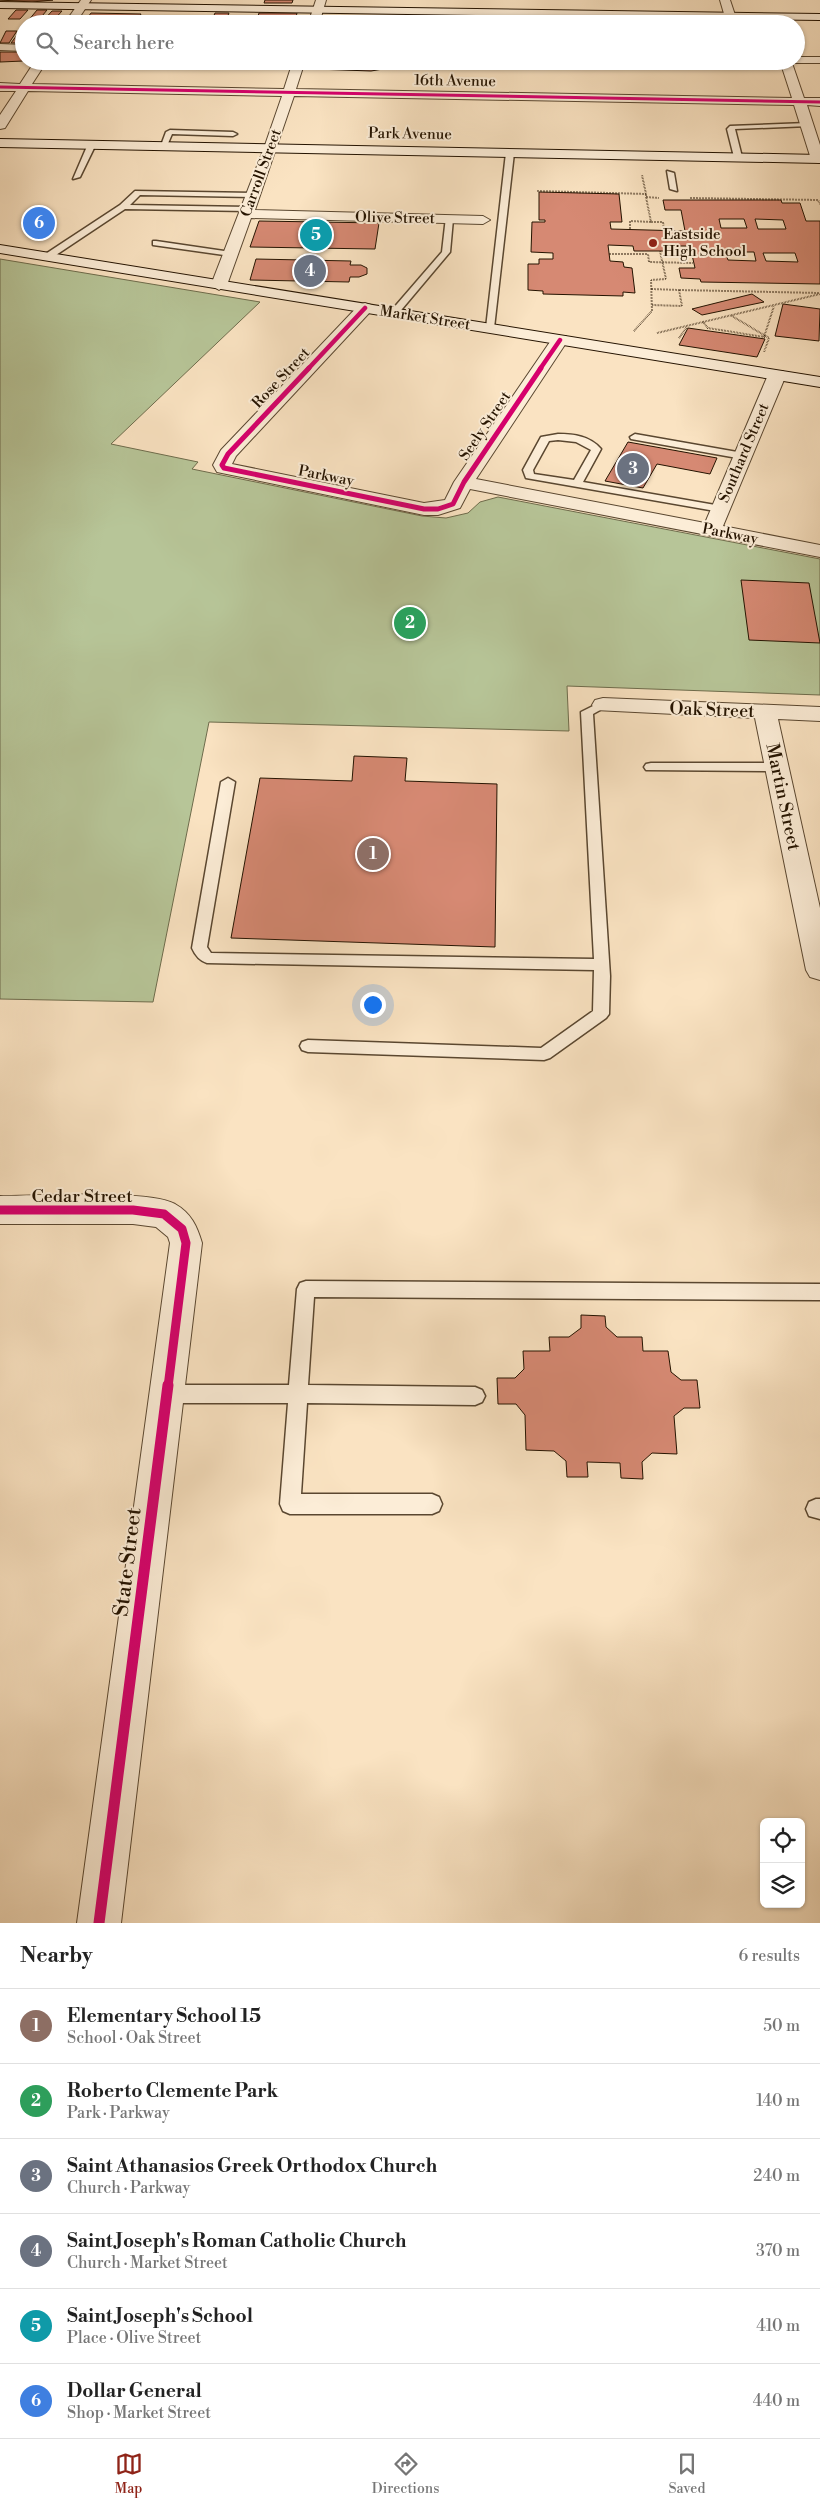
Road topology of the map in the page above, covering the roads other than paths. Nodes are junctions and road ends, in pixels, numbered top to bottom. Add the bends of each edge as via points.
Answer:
1 (725, 0) edge
2 (84, 3) edge
3 (320, 5) edge
4 (0, 6) edge
5 (75, 15) edge
6 (595, 15) edge
7 (730, 15) edge
8 (820, 17) edge
9 (805, 18) edge
10 (0, 47) edge
11 (15, 48) edge
12 (805, 60) edge
13 (820, 60) edge
14 (35, 70) edge
15 (296, 70) edge
16 (789, 70) edge
17 (0, 87) edge
18 (22, 88) junction
19 (288, 92) junction
20 (800, 102) junction
21 (820, 102) edge
22 (0, 125) edge
23 (807, 125) junction
24 (234, 134) dead end
25 (0, 143) edge
26 (92, 144) junction
27 (163, 146) junction
28 (271, 148) junction
29 (510, 153) junction
30 (738, 157) junction
31 (819, 159) edge
32 (670, 173) dead end
33 (76, 177) dead end
34 (674, 189) dead end
35 (253, 195) junction
36 (123, 207) junction
37 (247, 211) junction
38 (449, 219) junction
39 (483, 220) dead end
40 (156, 243) dead end
41 (0, 249) edge
42 (231, 254) junction
43 (47, 257) junction
44 (220, 284) junction
45 (365, 308) junction
46 (394, 313) junction
47 (490, 328) junction
48 (560, 340) junction
49 (777, 375) junction
50 (820, 382) edge
51 (635, 436) dead end
52 (743, 456) junction
53 (224, 468) joint
54 (464, 482) junction
55 (578, 484) junction
56 (424, 509) joint
57 (721, 509) junction
58 (712, 530) junction
59 (820, 551) edge
60 (603, 706) joint
61 (765, 712) junction
62 (820, 714) edge
63 (651, 767) dead end
64 (776, 767) junction
65 (228, 782) dead end
66 (601, 965) junction
67 (820, 970) edge
68 (308, 1046) dead end
69 (0, 1210) edge
70 (164, 1214) joint
71 (820, 1292) edge
72 (167, 1394) junction
73 (298, 1394) junction
74 (475, 1396) dead end
75 (432, 1504) dead end
76 (99, 1923) edge

1 - 7 street
2 - 3 street
2 - 4 street
2 - 5 street
3 - 6 street
8 - 9 street
10 - 11 street
12 - 13 street
14 - 18 street
15 - 19 street, Carroll Street
16 - 20 street
17 - 18 street, 16th Avenue
18 - 19 street, 16th Avenue
18 - 22 street
19 - 20 street, 16th Avenue
19 - 28 street, Carroll Street
20 - 21 street, 16th Avenue
20 - 23 street
23 - 30 lane via 737,125 731,129
23 - 31 street
24 - 27 lane via 170,132
25 - 26 street, Park Avenue
26 - 27 street, Park Avenue
26 - 33 lane
27 - 28 street, Park Avenue
28 - 29 street, Park Avenue
28 - 35 street, Carroll Street
29 - 30 street, Park Avenue
29 - 47 lane
30 - 31 street, Park Avenue
32 - 34 lane
35 - 36 lane via 138,193
35 - 37 street, Carroll Street
36 - 37 lane
36 - 43 lane
37 - 38 street, Olive Street
37 - 42 street, Carroll Street
38 - 39 street, Olive Street
38 - 46 lane via 446,252
40 - 42 lane
41 - 43 street, Market Street
42 - 44 street, Carroll Street
43 - 44 street, Market Street
44 - 45 street, Market Street
45 - 46 street, Market Street
45 - 53 street, Rose Street via 228,454 222,465
46 - 47 street, Market Street
47 - 48 street, Market Street
48 - 49 street, Market Street
48 - 54 street, Seely Street
49 - 50 street, Market Street
49 - 52 street, Southard Street
51 - 52 lane
52 - 57 street, Southard Street
53 - 56 street, Parkway
54 - 56 street, Seely Street via 453,504
54 - 58 street, Parkway
55 - 55 lane via 530,476 528,470 545,439 565,437 589,442 596,449
55 - 57 lane
57 - 58 street, Southard Street
58 - 59 street, Parkway
60 - 61 street, Oak Street
60 - 66 lane via 587,712
61 - 62 street, Oak Street
61 - 64 street, Martin Street
63 - 64 lane
64 - 67 street, Martin Street
65 - 66 lane via 199,948 207,958
66 - 68 lane via 601,1014 544,1054
69 - 70 street, Cedar Street via 133,1210
70 - 72 street, State Street via 182,1229 186,1243
71 - 73 lane via 306,1289
72 - 73 lane
72 - 76 street, State Street
73 - 74 lane
73 - 75 lane via 290,1504

